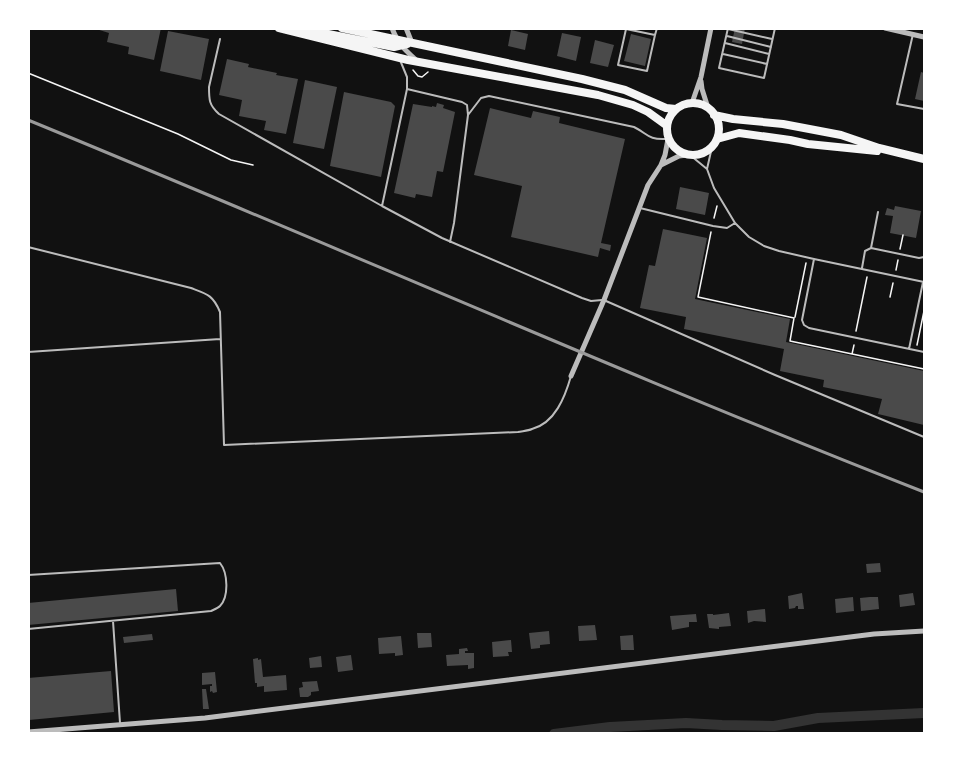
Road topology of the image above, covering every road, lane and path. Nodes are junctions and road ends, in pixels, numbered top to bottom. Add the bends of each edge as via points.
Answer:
1 (279, 28) edge
2 (302, 28) edge
3 (342, 28) edge
4 (393, 28) edge
5 (406, 28) edge
6 (657, 28) edge
7 (711, 28) edge
8 (775, 28) edge
9 (885, 28) edge
10 (728, 29) edge
11 (375, 32) edge
12 (913, 34) junction
13 (655, 35) junction
14 (727, 36) junction
15 (924, 37) edge
16 (220, 39) dead end
17 (772, 39) junction
18 (399, 43) junction
19 (412, 43) junction
20 (725, 43) junction
21 (771, 47) junction
22 (723, 54) junction
23 (769, 54) junction
24 (399, 58) junction
25 (418, 62) junction
26 (767, 64) junction
27 (28, 73) edge
28 (701, 77) junction
29 (407, 89) junction
30 (692, 103) junction
31 (676, 109) junction
32 (924, 109) edge
33 (711, 111) junction
34 (468, 115) junction
35 (666, 125) junction
36 (668, 139) junction
37 (715, 143) junction
38 (899, 153) junction
39 (688, 155) junction
40 (924, 159) edge
41 (253, 165) dead end
42 (662, 165) junction
43 (707, 169) junction
44 (723, 203) junction
45 (382, 206) junction
46 (640, 208) junction
47 (878, 212) dead end
48 (735, 223) junction
49 (713, 226) junction
50 (903, 235) dead end
51 (450, 242) junction
52 (28, 247) edge
53 (871, 248) junction
54 (899, 254) junction
55 (807, 257) junction
56 (924, 257) edge
57 (814, 259) junction
58 (862, 268) junction
59 (869, 270) junction
60 (895, 275) junction
61 (924, 282) edge
62 (890, 297) dead end
63 (603, 300) junction
64 (924, 311) edge
65 (794, 318) junction
66 (855, 338) junction
67 (221, 339) junction
68 (909, 349) junction
69 (916, 351) junction
70 (28, 352) edge
71 (924, 352) edge
72 (852, 354) junction
73 (924, 369) edge
74 (571, 376) joint
75 (924, 437) edge
76 (28, 575) edge
77 (113, 621) junction
78 (28, 629) edge
79 (924, 631) edge
80 (120, 724) junction
81 (28, 732) edge

1 - 24 main road
2 - 18 main road via 394,47
3 - 11 main road
4 - 18 street
5 - 19 street
6 - 13 lane
7 - 28 street
8 - 17 lane
9 - 12 street
10 - 14 lane
10 - 17 lane
11 - 18 main road
12 - 15 street
12 - 32 lane via 897,104
13 - 13 lane via 647,71 618,65 626,29
14 - 20 lane
14 - 21 lane
16 - 45 lane via 209,87 212,108
17 - 21 lane
18 - 19 main road
18 - 25 street
19 - 31 main road via 613,86
20 - 22 lane
20 - 23 lane
21 - 23 lane
22 - 26 lane
22 - 26 lane via 719,68 764,78
23 - 26 lane
24 - 25 main road
24 - 29 lane
25 - 35 main road via 598,95 641,108
27 - 41 path via 178,134 231,160
28 - 30 street
28 - 33 street
29 - 34 lane via 462,102 467,105
29 - 45 lane
30 - 31 main road
30 - 33 main road
31 - 35 main road
33 - 37 main road via 719,126
33 - 38 main road via 738,120 842,135
34 - 36 lane via 482,98 489,96 634,127 656,140
34 - 51 lane
35 - 36 main road
36 - 39 main road via 675,149
36 - 42 street
37 - 38 main road via 739,133
37 - 39 main road via 705,152
37 - 43 lane
38 - 40 main road
39 - 42 street
39 - 43 lane
42 - 46 street via 648,185
43 - 44 lane
44 - 48 lane
44 - 49 path via 716,207
45 - 51 lane
46 - 49 lane
46 - 63 street
47 - 53 lane
48 - 49 lane via 727,228
48 - 55 lane via 764,246
49 - 65 path via 698,297
50 - 54 path
51 - 63 lane via 582,298
52 - 67 lane via 206,294 220,312
53 - 54 lane
53 - 58 lane via 865,251
54 - 56 lane
54 - 60 path
55 - 57 lane
55 - 65 path
57 - 58 lane
57 - 66 lane via 804,325
58 - 59 lane
59 - 60 lane
59 - 66 path
60 - 61 lane
60 - 62 path
61 - 68 lane
63 - 74 street
63 - 75 lane
64 - 69 path
65 - 72 path via 790,341
66 - 68 lane
66 - 72 path
67 - 70 lane
67 - 74 lane via 224,445 534,429 556,411
68 - 69 lane
69 - 71 lane
72 - 73 path
76 - 77 lane via 215,562 225,568 226,595 219,608
77 - 78 lane
77 - 80 lane
79 - 80 street via 205,718
80 - 81 street

